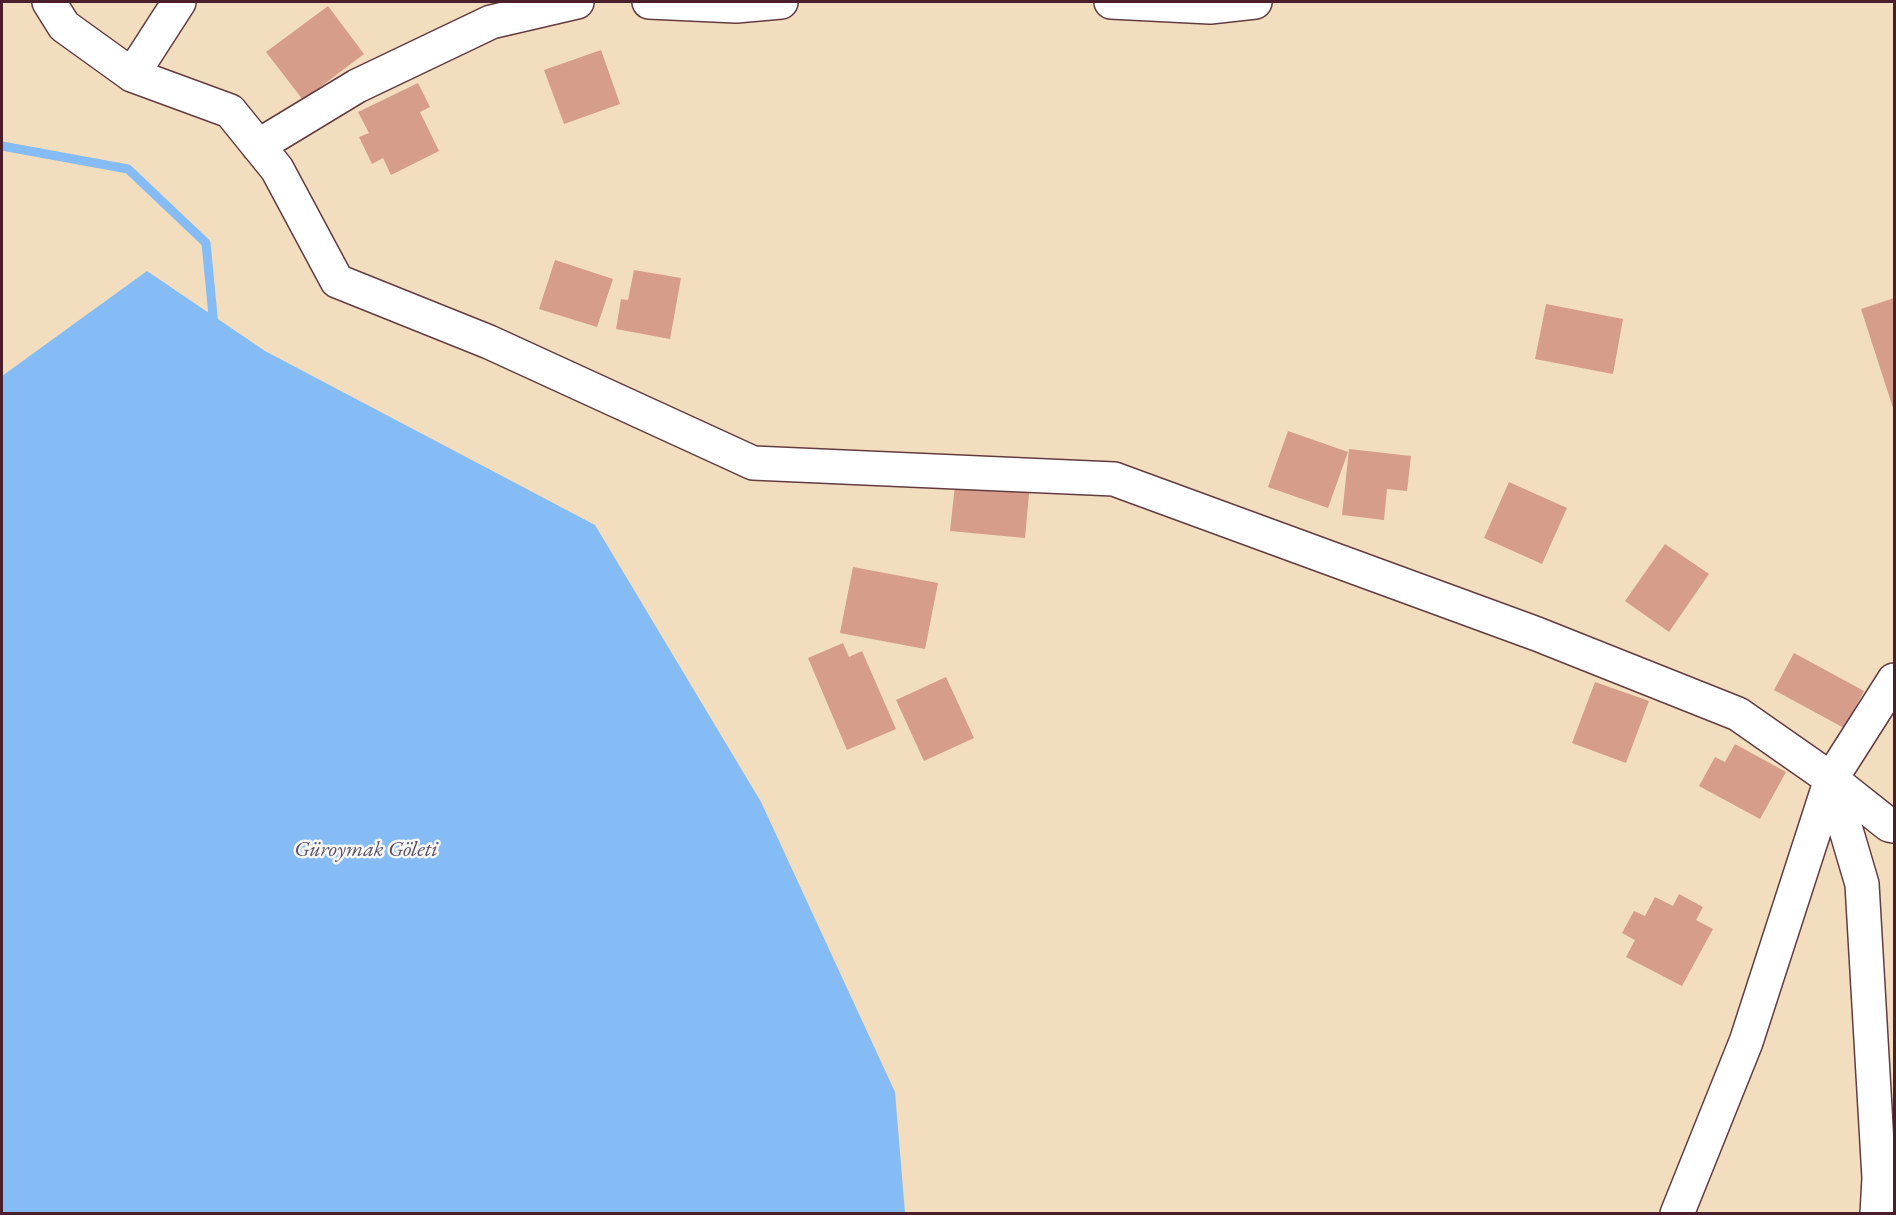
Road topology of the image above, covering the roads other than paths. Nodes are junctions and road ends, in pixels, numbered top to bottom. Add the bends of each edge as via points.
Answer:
1 (49, 2) edge
2 (178, 2) edge
3 (577, 2) edge
4 (649, 2) edge
5 (781, 2) edge
6 (1111, 2) edge
7 (1255, 2) edge
8 (132, 75) junction
9 (258, 146) junction
10 (1894, 680) edge
11 (1831, 779) junction
12 (1894, 826) edge
13 (1677, 1214) edge
14 (1877, 1214) edge

1 - 8 street via 64,26
2 - 8 street
3 - 9 street via 491,22 357,86
4 - 5 street via 736,6
6 - 7 street via 1210,7
8 - 9 street via 230,111
9 - 11 street via 277,169 337,281 489,342 753,463 1114,479 1537,634 1738,714
10 - 11 street
11 - 12 street
11 - 13 street via 1746,1042
11 - 14 street via 1862,884 1879,1178

